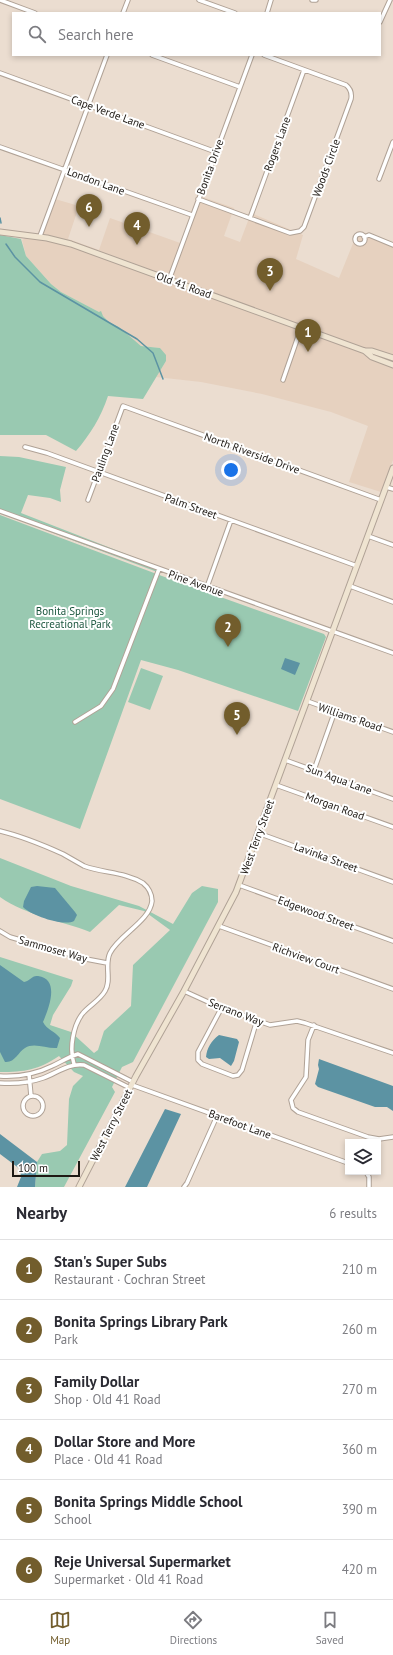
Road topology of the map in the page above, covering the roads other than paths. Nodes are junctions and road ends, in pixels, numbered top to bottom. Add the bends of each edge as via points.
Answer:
1 (0, 0) edge
2 (128, 0) edge
3 (199, 0) edge
4 (272, 0) edge
5 (312, 0) edge
6 (316, 0) edge
7 (390, 0) edge
8 (32, 12) edge
9 (123, 12) edge
10 (232, 12) edge
11 (266, 12) edge
12 (381, 20) edge
13 (107, 56) edge
14 (155, 56) edge
15 (252, 56) edge
16 (267, 56) edge
17 (304, 70) junction
18 (0, 73) edge
19 (240, 87) junction
20 (89, 105) junction
21 (393, 143) edge
22 (0, 147) edge
23 (216, 152) junction
24 (65, 170) junction
25 (379, 179) dead end
26 (198, 199) junction
27 (192, 215) junction
28 (250, 218) junction
29 (0, 232) edge
30 (40, 236) junction
31 (364, 237) dead end
32 (393, 245) edge
33 (169, 280) junction
34 (301, 328) junction
35 (366, 351) junction
36 (393, 358) edge
37 (393, 365) edge
38 (283, 380) dead end
39 (123, 406) joint
40 (25, 447) dead end
41 (393, 468) edge
42 (98, 472) junction
43 (386, 487) junction
44 (393, 489) edge
45 (88, 500) dead end
46 (381, 500) junction
47 (0, 511) edge
48 (231, 520) junction
49 (368, 536) junction
50 (393, 545) edge
51 (357, 566) junction
52 (159, 569) junction
53 (207, 586) junction
54 (350, 586) junction
55 (393, 602) edge
56 (333, 632) junction
57 (393, 653) edge
58 (307, 701) junction
59 (335, 712) junction
60 (75, 722) dead end
61 (393, 732) edge
62 (285, 760) junction
63 (314, 770) junction
64 (276, 785) junction
65 (393, 799) edge
66 (393, 827) edge
67 (0, 831) edge
68 (258, 833) junction
69 (393, 882) edge
70 (239, 885) junction
71 (219, 926) junction
72 (0, 931) edge
73 (393, 941) edge
74 (107, 963) junction
75 (393, 989) edge
76 (184, 991) junction
77 (222, 1007) junction
78 (256, 1020) junction
79 (314, 1025) junction
80 (393, 1053) edge
81 (71, 1056) junction
82 (74, 1064) junction
83 (29, 1074) junction
84 (0, 1076) edge
85 (30, 1082) junction
86 (0, 1083) edge
87 (132, 1085) junction
88 (31, 1096) junction
89 (217, 1116) junction
90 (393, 1137) edge
91 (345, 1162) edge
92 (368, 1175) edge
93 (187, 1183) junction
94 (79, 1187) edge
95 (184, 1187) edge
96 (190, 1187) edge
97 (368, 1187) edge

1 - 8 street
2 - 9 street
3 - 10 street
4 - 11 street
5 - 6 street
7 - 12 street
13 - 20 street
14 - 19 street
15 - 19 street, Bonita Drive
16 - 17 street, Woods Circle
17 - 28 street, Rogers Lane
17 - 28 street, Woods Circle via 346,85 352,94 308,218 304,227 295,233
18 - 20 street, Cape Verde Lane
19 - 23 street, Bonita Drive
20 - 23 street, Cape Verde Lane
20 - 24 street
21 - 25 street
22 - 24 street, London Lane
23 - 26 street, Bonita Drive
24 - 27 street, London Lane
24 - 30 street
26 - 27 street, Bonita Drive
26 - 28 street, Woods Circle
27 - 33 street, Bonita Drive
29 - 30 street, Old 41 Road
30 - 33 street, Old 41 Road via 90,250
31 - 32 street via 369,235
33 - 34 street, Old 41 Road
34 - 35 street, Old 41 Road
34 - 38 street
35 - 36 street, Old 41 Road
35 - 37 street, Old 41 Road via 372,357
39 - 42 street, Pauling Lane
39 - 46 street, North Riverside Drive
40 - 42 street, Palm Street
41 - 43 street, West Terry Street
42 - 45 street, Pauling Lane
42 - 48 street, Palm Street
43 - 44 street
43 - 46 street, West Terry Street
46 - 49 street, West Terry Street
47 - 52 street, Pine Avenue
48 - 51 street, Palm Street
48 - 53 street
49 - 50 street
49 - 51 street, West Terry Street
51 - 54 street, West Terry Street
52 - 53 street, Pine Avenue
52 - 60 street via 113,688 100,706
53 - 56 street, Pine Avenue
54 - 55 street
54 - 56 street, West Terry Street
56 - 57 street, Pine Avenue
56 - 58 street, West Terry Street
58 - 59 street, Williams Road
58 - 62 street, West Terry Street
59 - 61 street, Williams Road
59 - 63 street
62 - 63 street, Sun Aqua Lane
62 - 64 street, West Terry Street
63 - 65 street, Sun Aqua Lane
64 - 66 street, Morgan Road
64 - 68 street, West Terry Street
67 - 74 street via 51,849 85,866 138,880 147,887 151,897 148,912 111,951
68 - 69 street, Lavinka Street
68 - 70 street, West Terry Street
70 - 71 street, West Terry Street
70 - 73 street, Edgewood Street
71 - 75 street, Richview Court
71 - 76 street, West Terry Street
72 - 74 street, Sammoset Way via 10,937
74 - 81 street via 108,985 105,992 79,1019 71,1046
76 - 77 street, Serrano Way
76 - 87 street, West Terry Street
77 - 78 street, Serrano Way
77 - 78 street via 198,1052 198,1060 233,1076 242,1070
78 - 79 street, Serrano Way via 270,1025 297,1021
79 - 80 street, Serrano Way
79 - 90 street via 308,1040 306,1077 293,1095 293,1108 368,1137
81 - 82 street
81 - 83 street via 53,1066
81 - 87 street via 78,1054
82 - 85 street
82 - 87 street via 84,1065
83 - 84 street
83 - 85 street
85 - 86 street
85 - 88 street
87 - 89 street, Barefoot Lane
87 - 94 street, West Terry Street
88 - 88 street via 24,1100 22,1106 25,1113 34,1116 40,1114 43,1107 40,1099
89 - 91 street, Barefoot Lane
89 - 93 street
92 - 97 street
93 - 95 street
93 - 96 street

